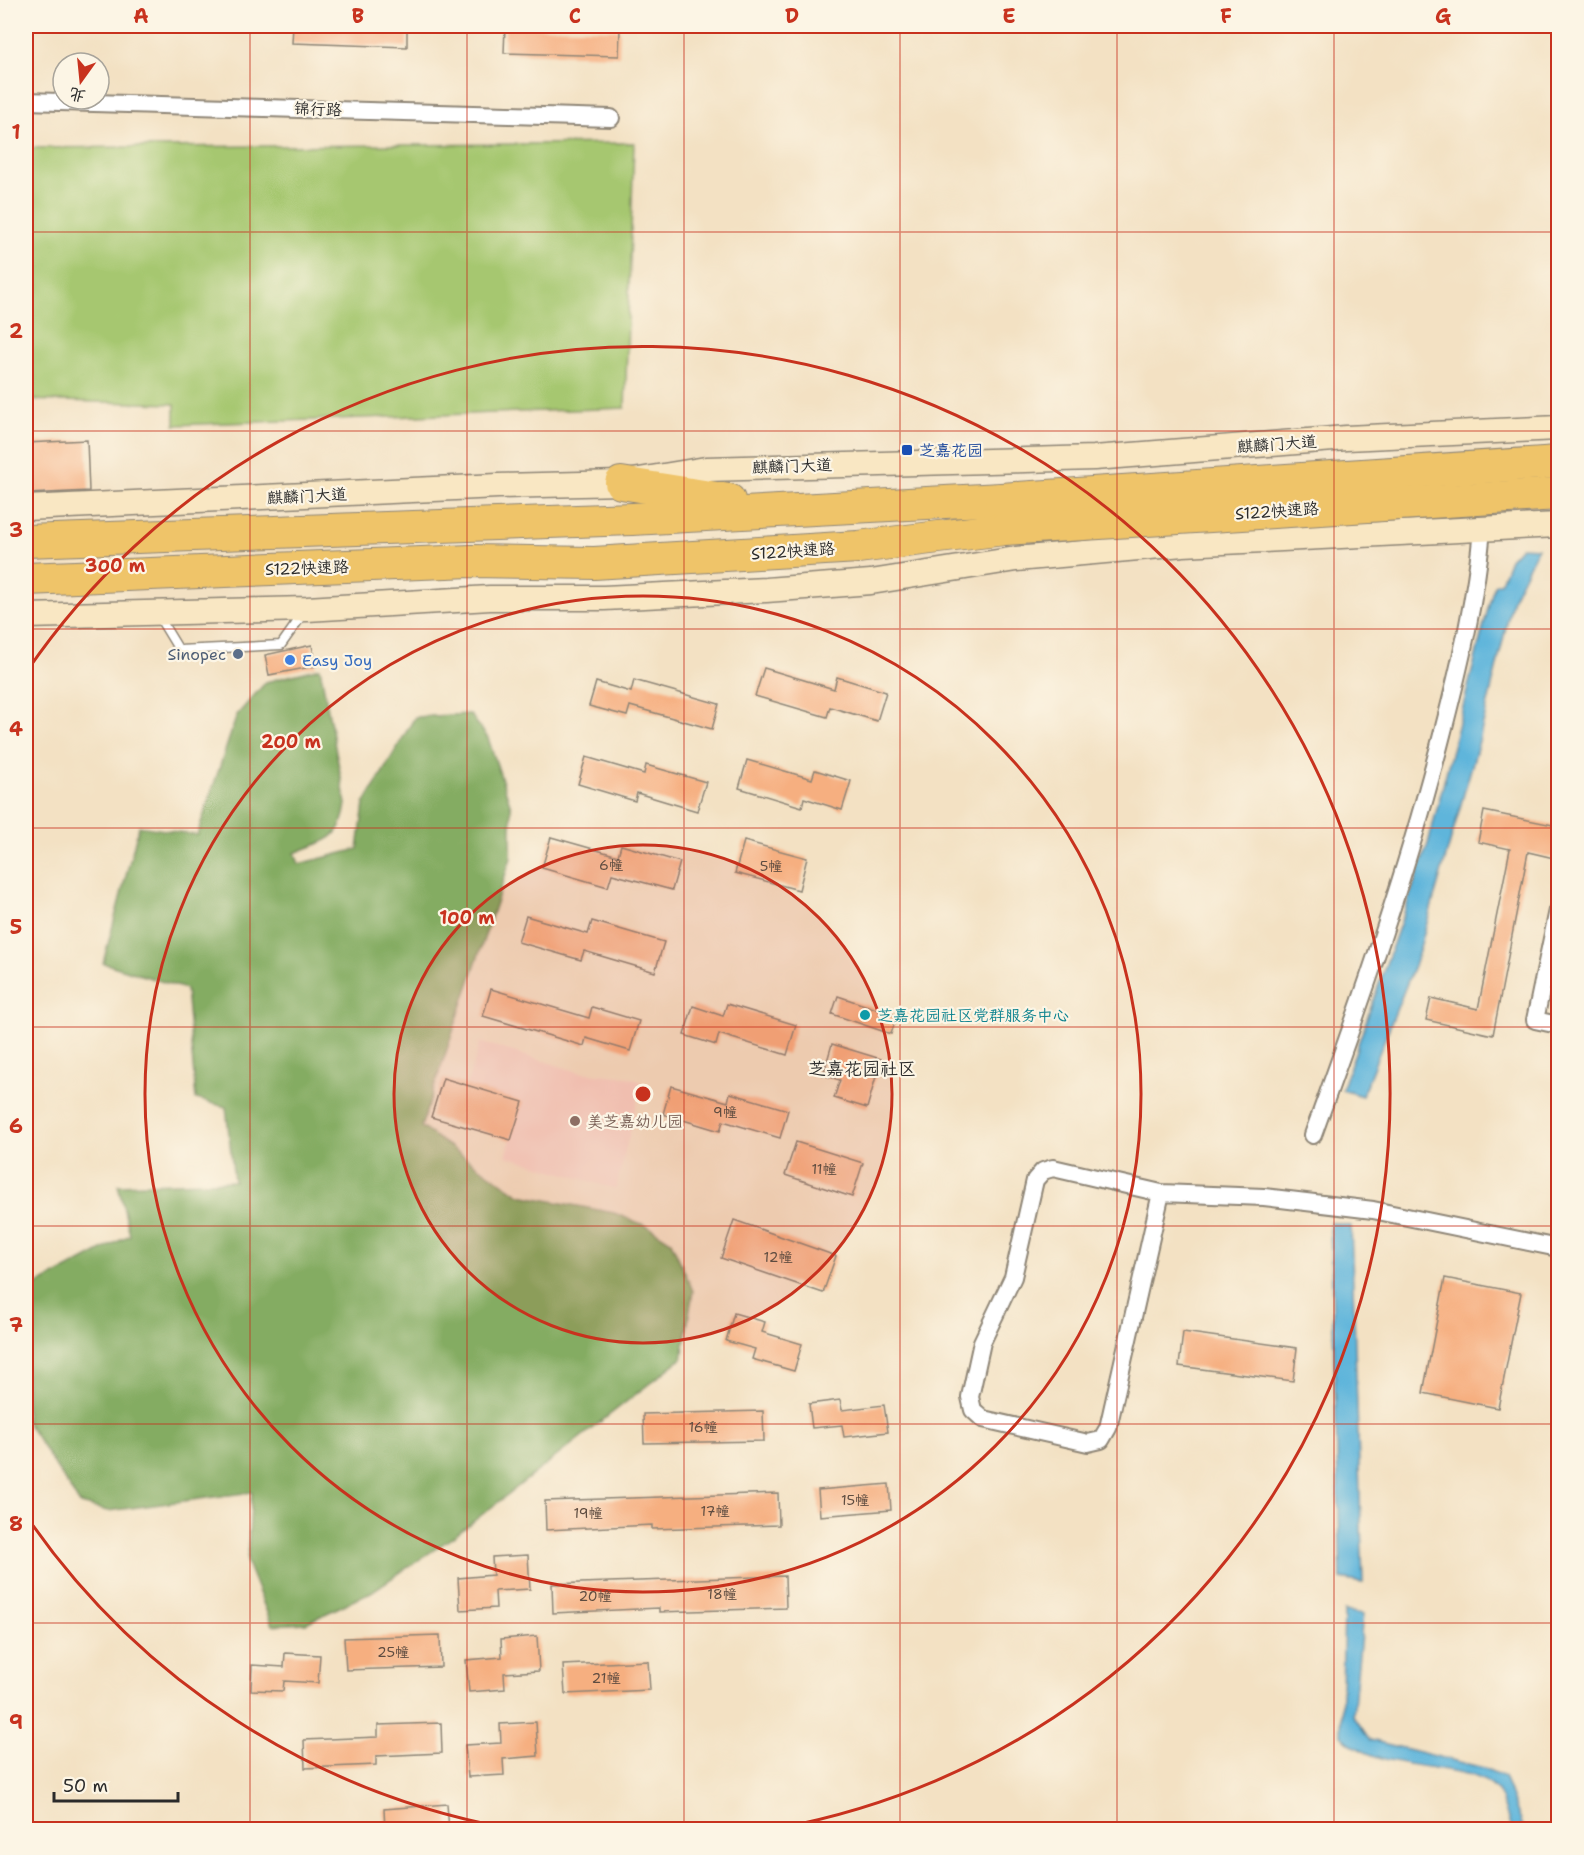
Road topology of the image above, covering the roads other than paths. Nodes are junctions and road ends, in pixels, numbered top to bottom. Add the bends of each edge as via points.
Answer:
1 (26, 101) edge
2 (610, 118) dead end
3 (1558, 428) edge
4 (1431, 434) junction
5 (1292, 442) junction
6 (1558, 462) edge
7 (621, 483) junction
8 (1558, 494) edge
9 (26, 508) edge
10 (789, 509) junction
11 (1003, 514) junction
12 (1550, 525) edge
13 (1492, 529) junction
14 (1437, 532) junction
15 (1298, 538) junction
16 (26, 541) edge
17 (26, 579) edge
18 (307, 609) junction
19 (157, 614) junction
20 (26, 616) edge
21 (1558, 910) edge
22 (1558, 1025) edge
23 (1313, 1135) dead end
24 (1161, 1193) junction
25 (1558, 1248) edge

1 - 2 street, 锦行路
3 - 4 street, 麒麟门大道
4 - 5 street, 麒麟门大道
4 - 14 street via 1414,445 1404,459 1403,488 1416,515
5 - 7 street, 麒麟门大道 via 1094,458 706,469
5 - 15 street via 1326,457 1353,492 1332,525
6 - 11 highway, S122快速路, bridge
7 - 9 street, 麒麟门大道
7 - 10 highway
8 - 11 highway, S122快速路, bridge
10 - 11 highway, S122快速路
10 - 16 highway, S122快速路 via 632,519
11 - 17 highway, S122快速路 via 858,547 594,563 471,561
12 - 13 street
13 - 14 street
13 - 23 street via 1425,801 1373,970
14 - 15 street
15 - 18 street via 1016,559 871,582 766,590 604,598 490,598
18 - 19 street
18 - 19 lane via 282,645 179,650
19 - 20 street
21 - 22 street via 1535,1020
24 - 24 street via 1053,1168 1042,1171 1035,1180 1013,1277 982,1342 974,1375 970,1396 973,1410 983,1419 1088,1443 1101,1440 1108,1428
24 - 25 street via 1311,1201

